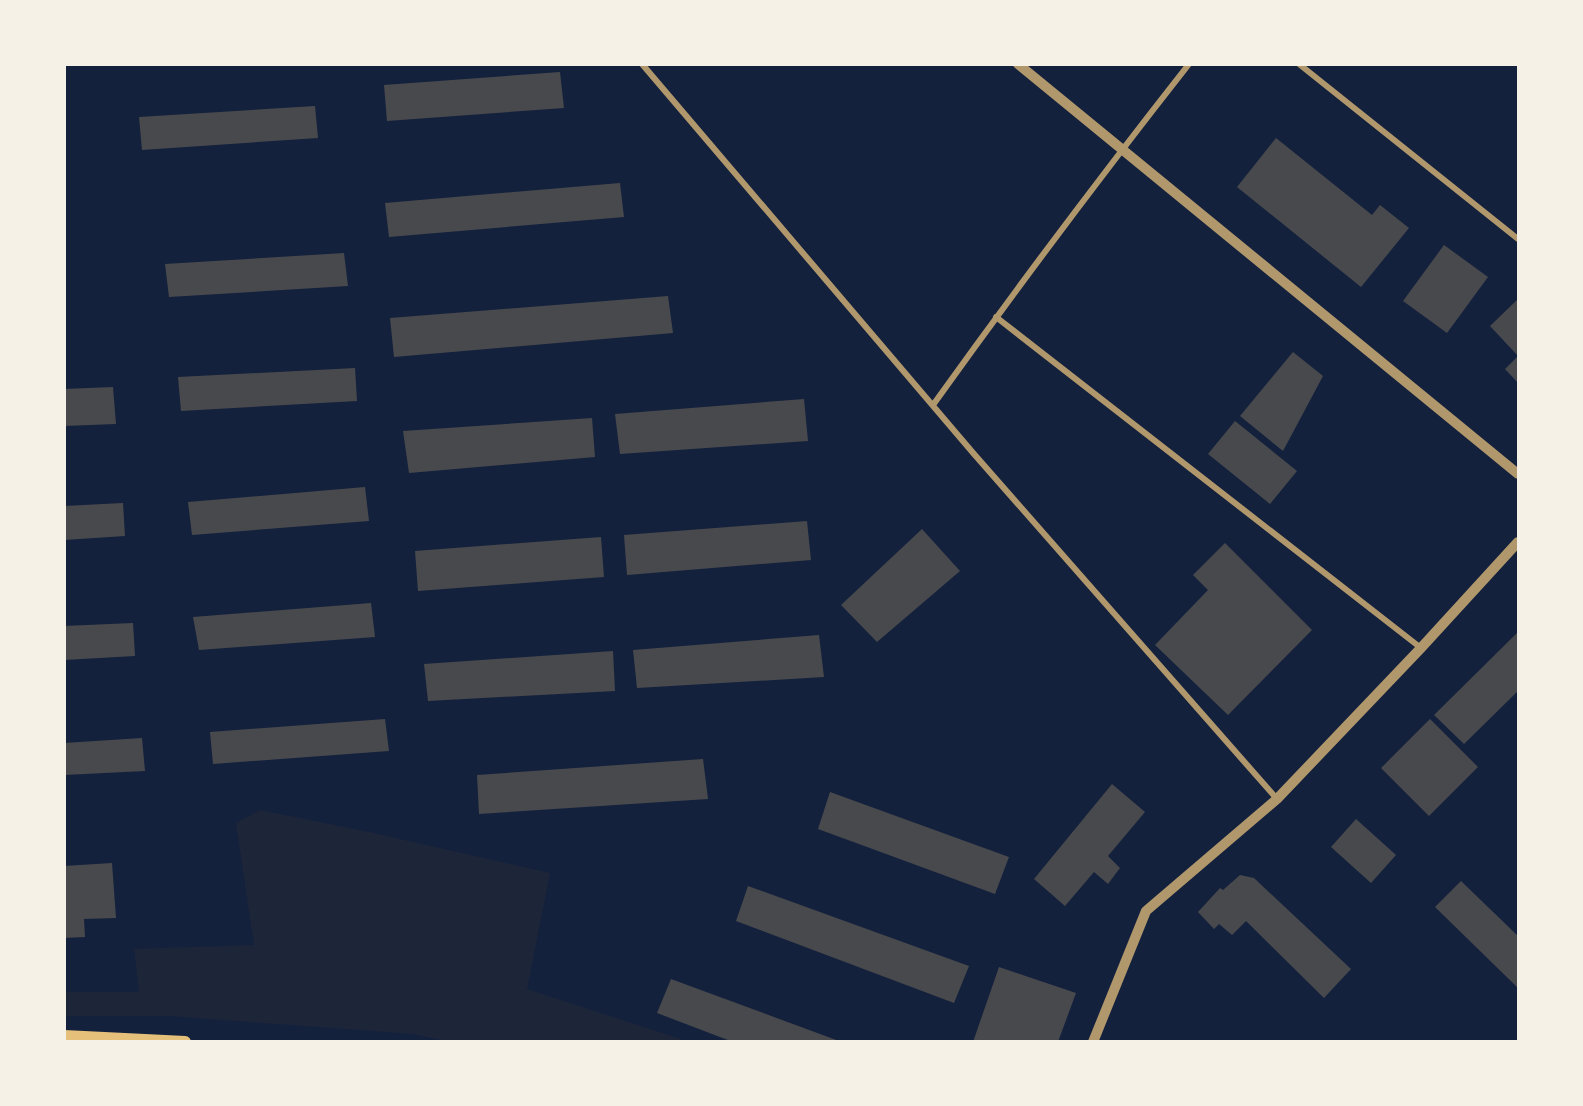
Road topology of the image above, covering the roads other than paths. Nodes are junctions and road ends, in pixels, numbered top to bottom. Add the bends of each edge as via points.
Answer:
1 (642, 64) edge
2 (1018, 64) edge
3 (1189, 64) edge
4 (1299, 64) edge
5 (1121, 150) junction
6 (1518, 239) edge
7 (996, 317) junction
8 (933, 405) junction
9 (1518, 474) edge
10 (1518, 542) edge
11 (1421, 648) junction
12 (1277, 799) junction
13 (64, 1036) edge
14 (185, 1041) edge
15 (1093, 1041) edge

1 - 8 street
2 - 5 street
3 - 5 street
4 - 6 street
5 - 7 street
5 - 9 street
7 - 8 street
7 - 11 street
8 - 12 street
10 - 11 street
11 - 12 street
12 - 15 street via 1146,911
13 - 14 main road

